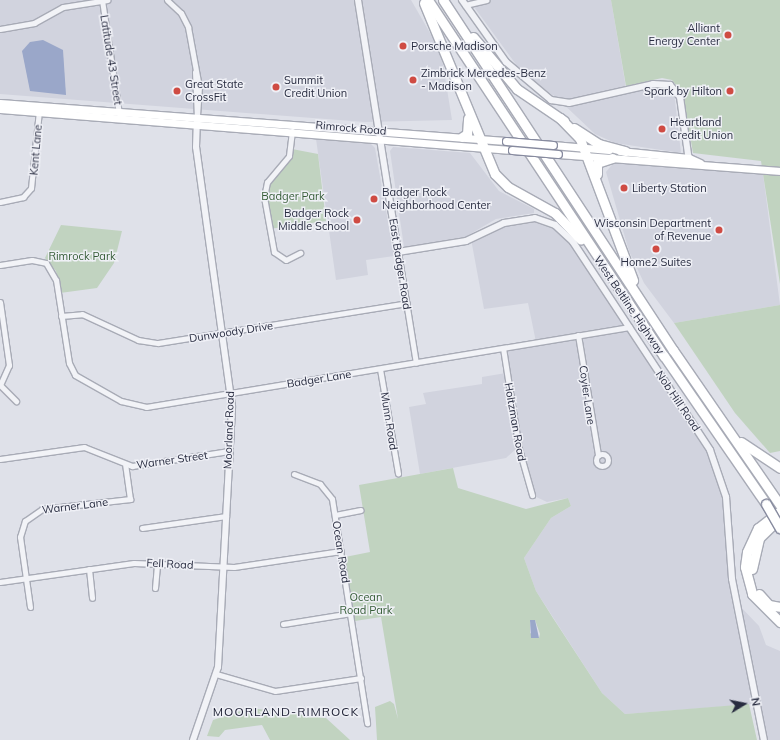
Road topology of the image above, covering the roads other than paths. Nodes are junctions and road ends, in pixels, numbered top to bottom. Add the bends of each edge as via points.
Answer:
1 (104, 0) edge
2 (167, 0) edge
3 (358, 0) edge
4 (422, 0) edge
5 (428, 0) edge
6 (444, 0) edge
7 (486, 0) edge
8 (464, 2) edge
9 (0, 29) edge
10 (0, 103) edge
11 (40, 105) junction
12 (0, 109) edge
13 (468, 110) junction
14 (118, 112) junction
15 (38, 113) junction
16 (197, 118) junction
17 (560, 118) junction
18 (118, 120) junction
19 (292, 124) junction
20 (197, 126) junction
21 (379, 130) junction
22 (292, 132) junction
23 (462, 137) junction
24 (381, 138) junction
25 (480, 143) junction
26 (625, 151) junction
27 (585, 152) junction
28 (612, 158) junction
29 (689, 161) junction
30 (780, 170) edge
31 (601, 195) junction
32 (0, 202) edge
33 (398, 252) junction
34 (300, 253) dead end
35 (600, 260) junction
36 (0, 265) edge
37 (0, 302) edge
38 (407, 303) junction
39 (61, 316) junction
40 (629, 327) junction
41 (222, 334) junction
42 (578, 335) junction
43 (666, 337) junction
44 (503, 348) junction
45 (416, 363) junction
46 (380, 369) junction
47 (0, 385) edge
48 (231, 394) junction
49 (16, 402) dead end
50 (730, 432) junction
51 (229, 451) junction
52 (598, 455) dead end
53 (0, 459) edge
54 (125, 464) junction
55 (780, 468) edge
56 (398, 473) dead end
57 (294, 474) dead end
58 (532, 495) dead end
59 (778, 502) edge
60 (361, 510) dead end
61 (780, 511) edge
62 (335, 515) junction
63 (226, 516) junction
64 (780, 518) edge
65 (142, 528) dead end
66 (780, 528) edge
67 (341, 551) junction
68 (158, 564) junction
69 (223, 567) junction
70 (89, 569) junction
71 (26, 578) junction
72 (0, 582) edge
73 (155, 588) dead end
74 (92, 598) dead end
75 (30, 606) dead end
76 (780, 607) edge
77 (351, 613) junction
78 (780, 622) edge
79 (284, 624) dead end
80 (216, 674) junction
81 (361, 678) junction
82 (367, 723) dead end
83 (193, 740) edge
84 (764, 740) edge

1 - 9 street via 63,7 39,21
1 - 14 street, Latitude 43 Street
2 - 16 street via 186,22 199,87
3 - 21 street, East Badger Road
4 - 13 highway via 439,33
5 - 35 highway, West Beltline Highway
6 - 17 highway via 501,73
6 - 43 highway, West Beltline Highway
7 - 8 street
8 - 29 street via 509,66 552,100 568,103 653,84 670,85 680,97
10 - 11 main road, Rimrock Road
11 - 14 main road, Rimrock Road
11 - 15 street, Kent Lane
12 - 15 main road, Rimrock Road
13 - 23 highway via 469,127
13 - 25 highway
14 - 16 main road, Rimrock Road
14 - 18 street, Latitude 43 Street
15 - 18 main road, Rimrock Road
15 - 32 street, Kent Lane via 34,176 28,193
16 - 19 main road, Rimrock Road
16 - 20 street, Moorland Road
17 - 26 highway via 599,144
17 - 27 highway via 575,132
18 - 20 main road, Rimrock Road
19 - 21 main road, Rimrock Road
19 - 22 street
20 - 22 main road, Rimrock Road
20 - 41 street, Moorland Road via 196,147
21 - 23 main road, Rimrock Road
21 - 24 street, East Badger Road
22 - 24 main road, Rimrock Road
22 - 34 street via 289,156 267,182 264,197 274,252 286,260
23 - 25 main road, Rimrock Road
24 - 25 main road, Rimrock Road
24 - 33 street, East Badger Road
25 - 27 main road, Rimrock Road, bridge via 506,141 553,145
25 - 27 main road, Rimrock Road, bridge via 512,150 558,154
25 - 35 highway via 501,181 555,213
26 - 27 main road, Rimrock Road
26 - 29 main road, Rimrock Road
27 - 28 main road, Rimrock Road
27 - 31 highway
28 - 29 main road, Rimrock Road
28 - 31 highway via 596,165
29 - 30 main road, Rimrock Road
31 - 43 highway via 620,252
33 - 38 street, East Badger Road
33 - 40 street, Nob Hill Road via 466,241 504,222 545,220 560,229 573,242
35 - 66 highway, West Beltline Highway, bridge
36 - 39 street, Badger Lane via 32,260 46,263 56,280
37 - 47 street via 9,365
38 - 41 street, Dunwoody Drive
38 - 45 street, East Badger Road
39 - 41 street, Dunwoody Drive via 82,314 148,343
39 - 48 street, Badger Lane via 69,363 75,375 121,401 153,407
40 - 42 street, Badger Lane
40 - 84 street, Nob Hill Road via 707,445 723,483 732,579
41 - 48 street, Moorland Road
42 - 44 street, Badger Lane
42 - 52 street, Coyier Lane
43 - 50 highway, West Beltline Highway
44 - 45 street, Badger Lane
44 - 58 street, Holtzman Road via 522,462
45 - 46 street, Badger Lane
46 - 48 street, Badger Lane
46 - 56 street, Munn Road
47 - 49 street
48 - 51 street, Moorland Road
50 - 55 highway via 757,456
50 - 59 highway, West Beltline Highway
51 - 54 street, Warner Street via 143,465
51 - 63 street, Moorland Road
53 - 54 street, Warner Street via 84,447
54 - 71 street, Warner Lane via 130,499 42,509 24,521 20,537
57 - 62 street, Ocean Road via 326,490
60 - 62 street
61 - 78 highway via 758,528 747,552 745,567 752,594
62 - 67 street, Ocean Road
63 - 65 street
63 - 69 street, Moorland Road
64 - 76 highway via 759,538 752,563 752,576 761,599
67 - 69 street, Fell Road
67 - 77 street, Ocean Road
68 - 69 street, Fell Road
68 - 70 street, Fell Road
68 - 73 street
69 - 80 street, Moorland Road
70 - 71 street, Fell Road
70 - 74 street
71 - 72 street, Fell Road
71 - 75 street
77 - 79 street
77 - 81 street, Ocean Road
80 - 81 street via 275,691
80 - 83 street, Moorland Road
81 - 82 street, Ocean Road

